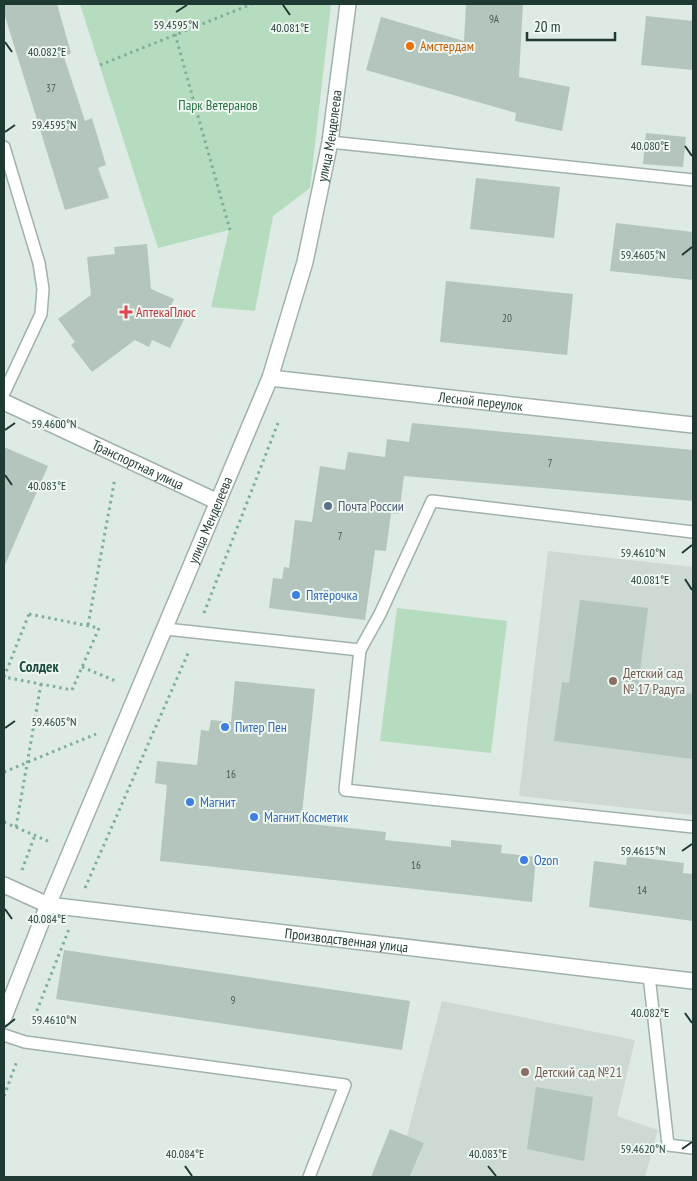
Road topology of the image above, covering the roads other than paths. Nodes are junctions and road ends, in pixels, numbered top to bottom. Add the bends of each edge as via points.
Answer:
1 (348, 4) edge
2 (330, 142) junction
3 (4, 147) edge
4 (693, 180) edge
5 (270, 378) junction
6 (4, 393) edge
7 (4, 402) edge
8 (693, 425) edge
9 (218, 502) junction
10 (693, 532) edge
11 (166, 629) junction
12 (360, 650) junction
13 (693, 827) edge
14 (4, 885) edge
15 (48, 905) junction
16 (649, 975) junction
17 (693, 980) edge
18 (4, 1017) edge
19 (4, 1035) edge
20 (693, 1148) edge
21 (310, 1177) edge

1 - 2 street, улица Менделеева
2 - 4 lane
2 - 5 street, улица Менделеева via 305,262
3 - 6 lane via 39,263 43,289 41,314
5 - 8 street, Лесной переулок
5 - 9 street, улица Менделеева
7 - 9 street, Транспортная улица
9 - 11 street, улица Менделеева
10 - 12 lane via 432,501
11 - 12 lane
11 - 15 street, улица Менделеева
12 - 13 lane via 345,790
14 - 15 street, Производственная улица
15 - 16 street, Производственная улица
15 - 18 street, улица Менделеева
16 - 17 street, Производственная улица
16 - 20 lane via 668,1145
19 - 21 lane via 25,1042 345,1086

